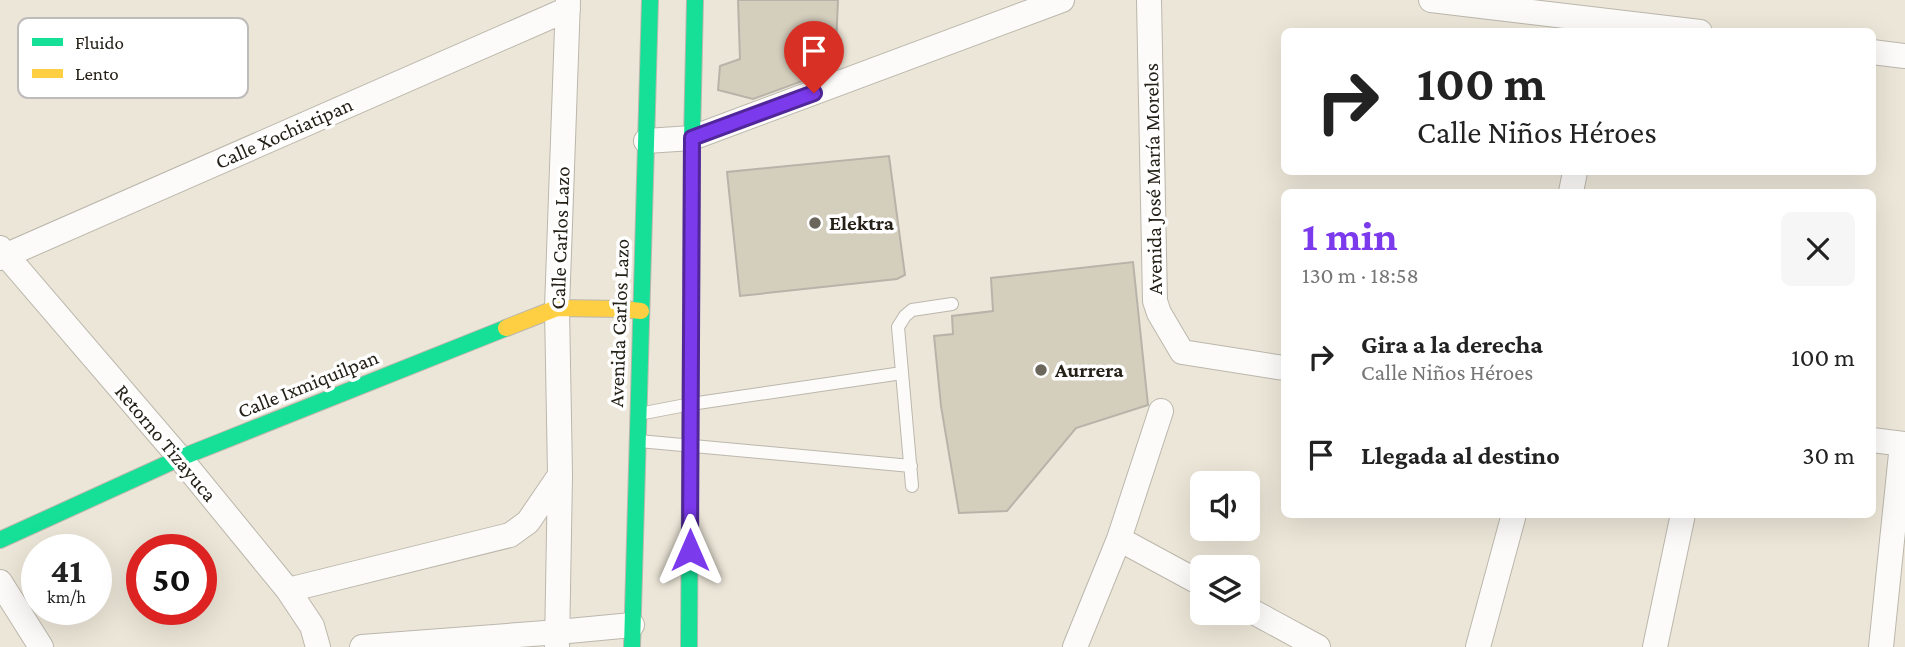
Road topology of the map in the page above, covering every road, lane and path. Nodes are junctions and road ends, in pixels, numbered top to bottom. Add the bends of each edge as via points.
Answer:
1 (650, 0) edge
2 (695, 0) edge
3 (1062, 0) edge
4 (1149, 0) edge
5 (1431, 0) edge
6 (568, 4) edge
7 (1009, 10) edge
8 (1599, 17) edge
9 (1673, 28) edge
10 (1876, 52) edge
11 (1905, 56) edge
12 (692, 138) junction
13 (646, 141) junction
14 (2, 253) edge
15 (953, 304) dead end
16 (563, 307) junction
17 (641, 311) junction
18 (1281, 368) edge
19 (902, 373) junction
20 (691, 404) junction
21 (1161, 411) dead end
22 (638, 414) junction
23 (637, 441) junction
24 (1876, 441) edge
25 (1903, 444) edge
26 (691, 445) junction
27 (180, 458) junction
28 (911, 466) junction
29 (560, 475) junction
30 (912, 486) dead end
31 (1513, 518) edge
32 (1682, 518) edge
33 (1119, 538) junction
34 (0, 540) edge
35 (1190, 577) edge
36 (0, 582) edge
37 (1260, 616) edge
38 (305, 617) edge
39 (632, 636) edge
40 (557, 640) edge
41 (41, 647) edge
42 (362, 647) edge
43 (689, 647) edge
44 (1075, 647) edge
45 (1318, 647) edge
46 (1478, 647) edge
47 (1655, 647) edge
48 (1881, 647) edge

1 - 13 main road, Avenida Carlos Lazo
2 - 12 main road
3 - 7 street
4 - 18 street, Avenida José María Morelos via 1158,313 1182,352
5 - 8 street
6 - 14 street, Calle Xochiatipan
6 - 16 street, Calle Carlos Lazo
7 - 12 street
8 - 9 street
10 - 11 street
12 - 13 street
12 - 20 main road
13 - 17 main road, Avenida Carlos Lazo
14 - 27 street, Retorno Tizayuca
15 - 19 lane via 912,310 905,316 898,327
16 - 17 main road, Calle Ixmiquilpan
16 - 27 main road, Calle Ixmiquilpan
16 - 29 street, Calle Carlos Lazo
17 - 22 main road, Avenida Carlos Lazo
19 - 20 lane
19 - 28 lane
20 - 22 lane
20 - 26 main road
21 - 33 street
22 - 23 main road, Avenida Carlos Lazo
23 - 26 lane
23 - 39 main road, Avenida Carlos Lazo
24 - 25 street
25 - 48 street
26 - 28 lane
26 - 43 main road
27 - 34 main road, Calle Ixmiquilpan
27 - 38 street, Retorno Tizayuca
28 - 30 lane
29 - 38 street via 528,522 510,535
29 - 40 street, Calle Carlos Lazo
31 - 46 street
32 - 47 street
33 - 35 street
33 - 44 street
36 - 41 street
37 - 45 street
39 - 40 street
40 - 42 street

